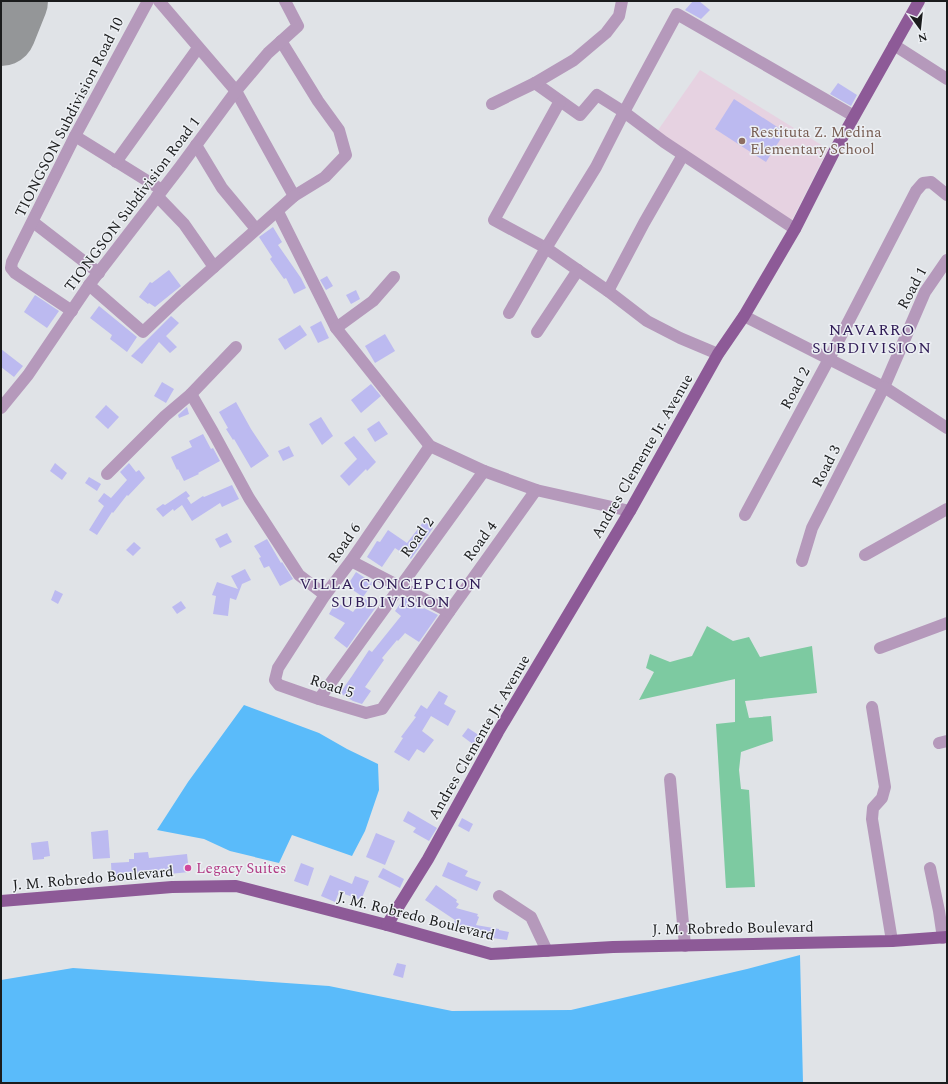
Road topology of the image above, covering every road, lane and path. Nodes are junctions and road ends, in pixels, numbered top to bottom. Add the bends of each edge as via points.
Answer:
1 (148, 1) edge
2 (159, 1) edge
3 (285, 1) edge
4 (622, 1) edge
5 (919, 1) edge
6 (281, 41) junction
7 (894, 45) junction
8 (198, 48) junction
9 (947, 79) edge
10 (535, 82) junction
11 (236, 91) junction
12 (560, 102) junction
13 (492, 104) dead end
14 (624, 112) junction
15 (854, 116) junction
16 (75, 136) junction
17 (196, 145) junction
18 (682, 155) junction
19 (116, 162) junction
20 (159, 193) junction
21 (947, 195) edge
22 (294, 196) junction
23 (278, 212) junction
24 (33, 222) junction
25 (256, 229) junction
26 (795, 229) junction
27 (546, 248) junction
28 (947, 260) edge
29 (214, 266) junction
30 (578, 270) junction
31 (99, 273) junction
32 (394, 277) dead end
33 (89, 284) junction
34 (608, 291) junction
35 (72, 311) junction
36 (509, 313) dead end
37 (744, 316) junction
38 (336, 328) junction
39 (537, 332) dead end
40 (236, 347) dead end
41 (718, 354) junction
42 (829, 359) junction
43 (884, 387) junction
44 (191, 394) junction
45 (1, 408) edge
46 (947, 428) edge
47 (430, 446) junction
48 (484, 472) junction
49 (107, 474) dead end
50 (536, 490) junction
51 (947, 509) edge
52 (630, 511) junction
53 (745, 515) dead end
54 (866, 555) dead end
55 (351, 561) junction
56 (802, 561) dead end
57 (401, 588) junction
58 (325, 595) junction
59 (449, 612) junction
60 (947, 623) edge
61 (880, 648) dead end
62 (275, 680) joint
63 (319, 700) junction
64 (872, 707) dead end
65 (382, 709) joint
66 (670, 779) dead end
67 (930, 868) dead end
68 (499, 896) dead end
69 (1, 902) edge
70 (387, 925) junction
71 (945, 938) edge
72 (892, 941) junction
73 (685, 946) junction
74 (547, 951) junction

1 - 16 street, TIONGSON Subdivision Road 10
2 - 8 street
3 - 6 street, TIONGSON Subdivision Road 1 via 298,26
4 - 10 street via 619,16 606,33 574,60
5 - 7 main road, Andres Clemente Jr. Avenue
6 - 11 street, TIONGSON Subdivision Road 1
6 - 22 street via 339,130 346,155 326,177
7 - 9 street
7 - 15 main road, Andres Clemente Jr. Avenue
8 - 11 street
8 - 19 street
10 - 12 street
10 - 13 street
11 - 17 street, TIONGSON Subdivision Road 1
11 - 22 street
12 - 14 street via 580,115 597,95
12 - 27 street via 494,220
14 - 15 street via 677,14
14 - 18 street
14 - 27 street via 596,168
15 - 26 main road, Andres Clemente Jr. Avenue
16 - 19 street
16 - 24 street, TIONGSON Subdivision Road 10
17 - 20 street, TIONGSON Subdivision Road 1
17 - 25 street via 222,188
18 - 26 street
18 - 34 street
19 - 20 street
20 - 29 street
20 - 31 street, TIONGSON Subdivision Road 1
21 - 42 street, Road 2 via 931,182 923,183 916,190
22 - 23 street
23 - 25 street
23 - 38 street
24 - 31 street
24 - 35 street, TIONGSON Subdivision Road 10 via 11,268
25 - 29 street
26 - 37 main road, Andres Clemente Jr. Avenue
27 - 30 street
27 - 36 street
28 - 43 street, Road 1 via 925,292
29 - 33 street via 143,332
30 - 34 street
30 - 39 street
31 - 33 street, TIONGSON Subdivision Road 1
32 - 38 street via 373,301
33 - 35 street, TIONGSON Subdivision Road 1
34 - 41 street via 647,320
35 - 45 street, TIONGSON Subdivision Road 1 via 28,375
37 - 41 main road, Andres Clemente Jr. Avenue
37 - 42 street
38 - 47 street
40 - 44 street
41 - 52 main road, Andres Clemente Jr. Avenue
42 - 43 street
42 - 53 street, Road 2
43 - 46 street
43 - 56 street, Road 3 via 812,528
44 - 49 street
44 - 58 street via 249,498 299,575
47 - 48 street
47 - 55 street, Road 6
48 - 50 street
48 - 57 street, Road 2
50 - 52 street
50 - 59 street, Road 4
51 - 54 street
52 - 70 main road, Andres Clemente Jr. Avenue
55 - 57 street
55 - 58 street, Road 6
57 - 59 street
57 - 63 street, Road 2
58 - 62 street, Road 6 via 278,668
59 - 65 street, Road 4
60 - 61 street
62 - 63 street, Road 5 via 279,685
63 - 65 street, Road 5 via 366,713
64 - 72 street via 885,787 882,798 873,808 872,819
66 - 73 street
67 - 71 street
68 - 74 street via 531,917
69 - 70 main road, J. M. Robredo Boulevard via 172,887 236,886
70 - 74 main road, J. M. Robredo Boulevard via 492,954
71 - 72 main road, J. M. Robredo Boulevard
72 - 73 main road, J. M. Robredo Boulevard
73 - 74 main road, J. M. Robredo Boulevard

